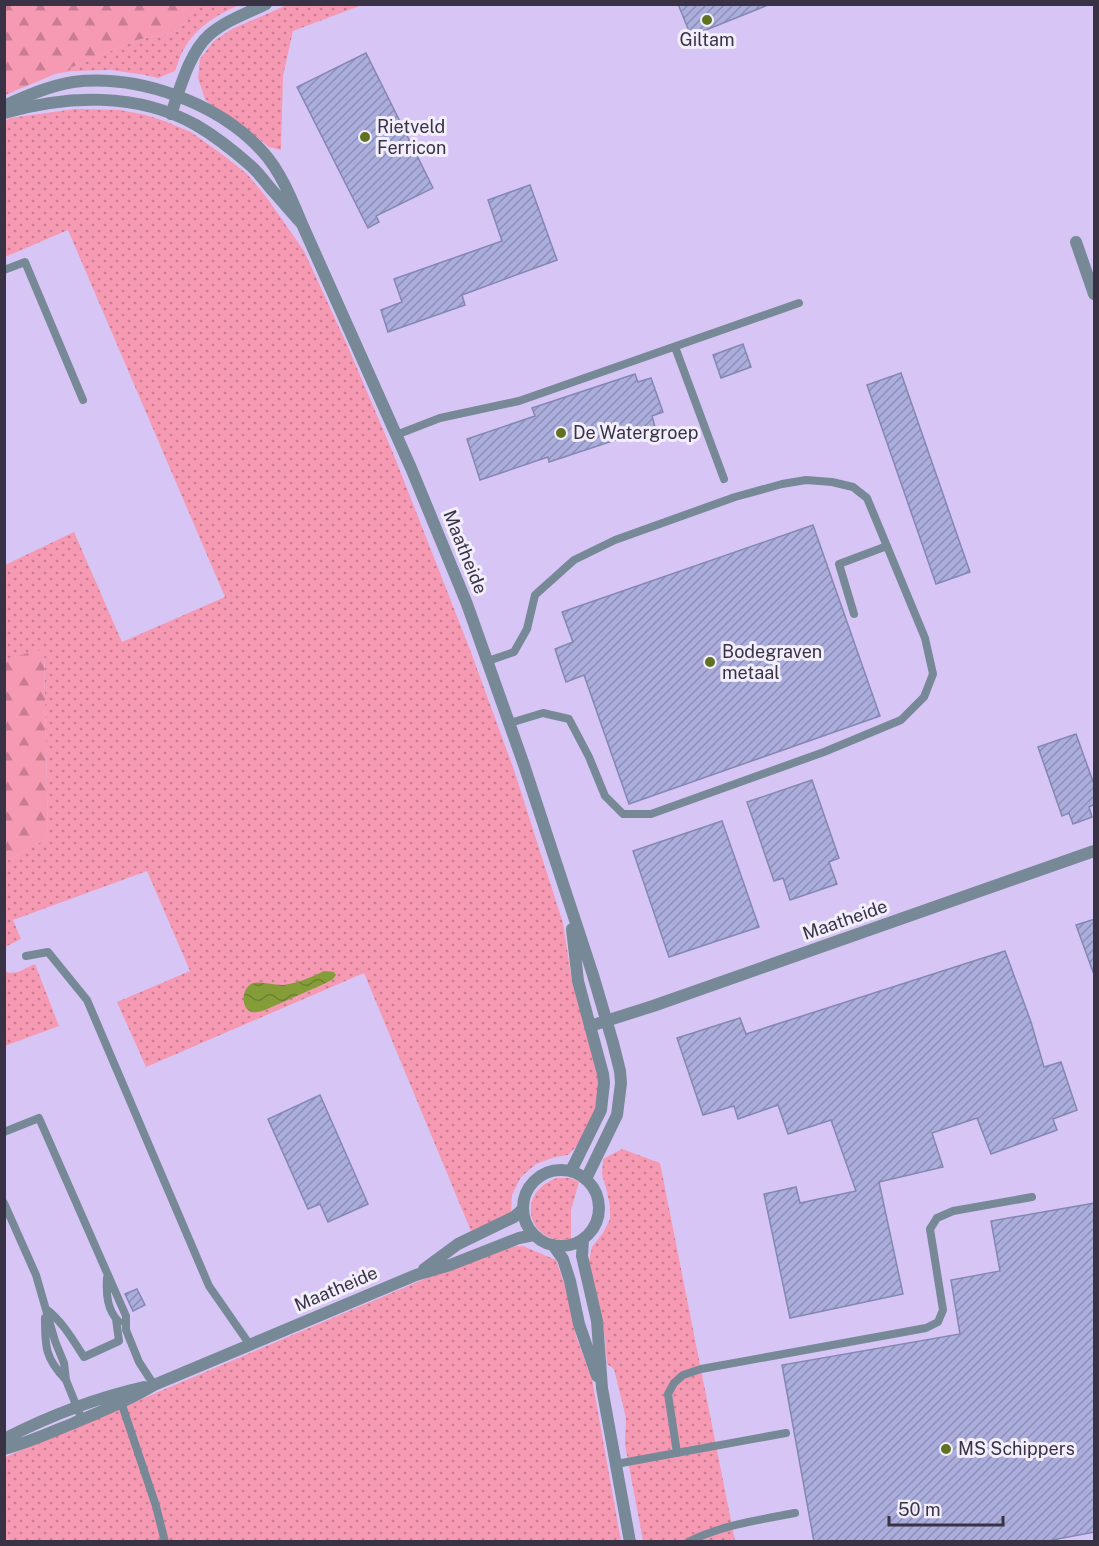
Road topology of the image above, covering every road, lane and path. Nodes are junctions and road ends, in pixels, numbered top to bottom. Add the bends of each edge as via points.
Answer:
1 (266, 4) edge
2 (177, 96) junction
3 (4, 106) edge
4 (4, 113) edge
5 (171, 114) junction
6 (302, 224) junction
7 (1076, 242) dead end
8 (4, 270) edge
9 (1095, 294) edge
10 (799, 303) dead end
11 (675, 346) junction
12 (83, 400) dead end
13 (396, 435) junction
14 (724, 479) dead end
15 (887, 546) junction
16 (854, 614) dead end
17 (488, 661) junction
18 (510, 723) junction
19 (1095, 851) edge
20 (569, 904) junction
21 (26, 956) dead end
22 (607, 1021) junction
23 (590, 1026) junction
24 (4, 1132) edge
25 (571, 1171) junction
26 (586, 1179) junction
27 (1032, 1197) dead end
28 (4, 1203) edge
29 (524, 1209) junction
30 (534, 1235) junction
31 (584, 1239) junction
32 (552, 1245) junction
33 (107, 1275) junction
34 (416, 1275) junction
35 (45, 1309) junction
36 (116, 1319) junction
37 (126, 1328) junction
38 (250, 1345) junction
39 (154, 1385) junction
40 (602, 1388) junction
41 (119, 1398) junction
42 (77, 1407) junction
43 (82, 1420) junction
44 (786, 1433) dead end
45 (4, 1439) edge
46 (4, 1449) edge
47 (677, 1453) junction
48 (616, 1464) junction
49 (795, 1513) dead end
50 (165, 1542) edge
51 (630, 1542) edge
52 (688, 1542) edge

1 - 2 street via 208,35 193,55
2 - 3 street, Maatheide via 121,83 74,82
2 - 5 street
2 - 6 street, Maatheide via 237,128 264,153 285,184
4 - 5 street, Maatheide via 56,102 94,100 149,106
5 - 6 street, Maatheide via 195,124 228,147 253,168
6 - 13 street, Maatheide
7 - 9 street
8 - 12 lane via 25,262
10 - 11 lane
11 - 13 lane via 519,402 440,418
11 - 14 lane
13 - 17 street, Maatheide
15 - 16 lane via 839,564
15 - 17 lane via 867,498 853,487 806,480 735,497 615,540 574,560 535,595 527,629 514,652
15 - 18 lane via 925,638 933,674 924,697 901,720 651,814 623,814 605,796 569,720 543,713
17 - 18 street, Maatheide
18 - 20 street, Maatheide
19 - 22 street, Maatheide
20 - 22 street, Maatheide
20 - 23 street, Maatheide via 578,981
21 - 38 lane via 48,952 87,999 209,1286
22 - 23 street, Maatheide
22 - 26 street, Maatheide via 620,1071 617,1115
23 - 25 street, Maatheide via 603,1074 601,1110
24 - 33 lane via 39,1118
25 - 26 street
25 - 29 street via 552,1171 535,1180
26 - 31 street via 594,1188 599,1210 592,1231
27 - 47 lane via 953,1211 937,1218 930,1229 943,1310 938,1322 926,1328 683,1375 668,1395
28 - 35 lane via 36,1275
29 - 30 street
29 - 34 street via 458,1244
30 - 32 street
30 - 34 street, Maatheide
31 - 32 street via 563,1246
31 - 40 street via 582,1256 597,1321
32 - 40 street via 563,1258 579,1324
33 - 36 lane via 106,1297
33 - 37 lane via 126,1316
34 - 38 street, Maatheide
35 - 36 lane via 70,1335 84,1357 118,1341
35 - 42 lane via 45,1345
36 - 37 lane
37 - 39 lane
38 - 39 street, Maatheide
39 - 41 street, Maatheide via 131,1399
40 - 48 street
41 - 42 street, Maatheide
41 - 43 street, Maatheide
41 - 50 lane
42 - 43 lane
42 - 45 street, Maatheide
43 - 46 street, Maatheide
44 - 47 lane
47 - 48 lane
48 - 51 street
49 - 52 lane via 732,1526

